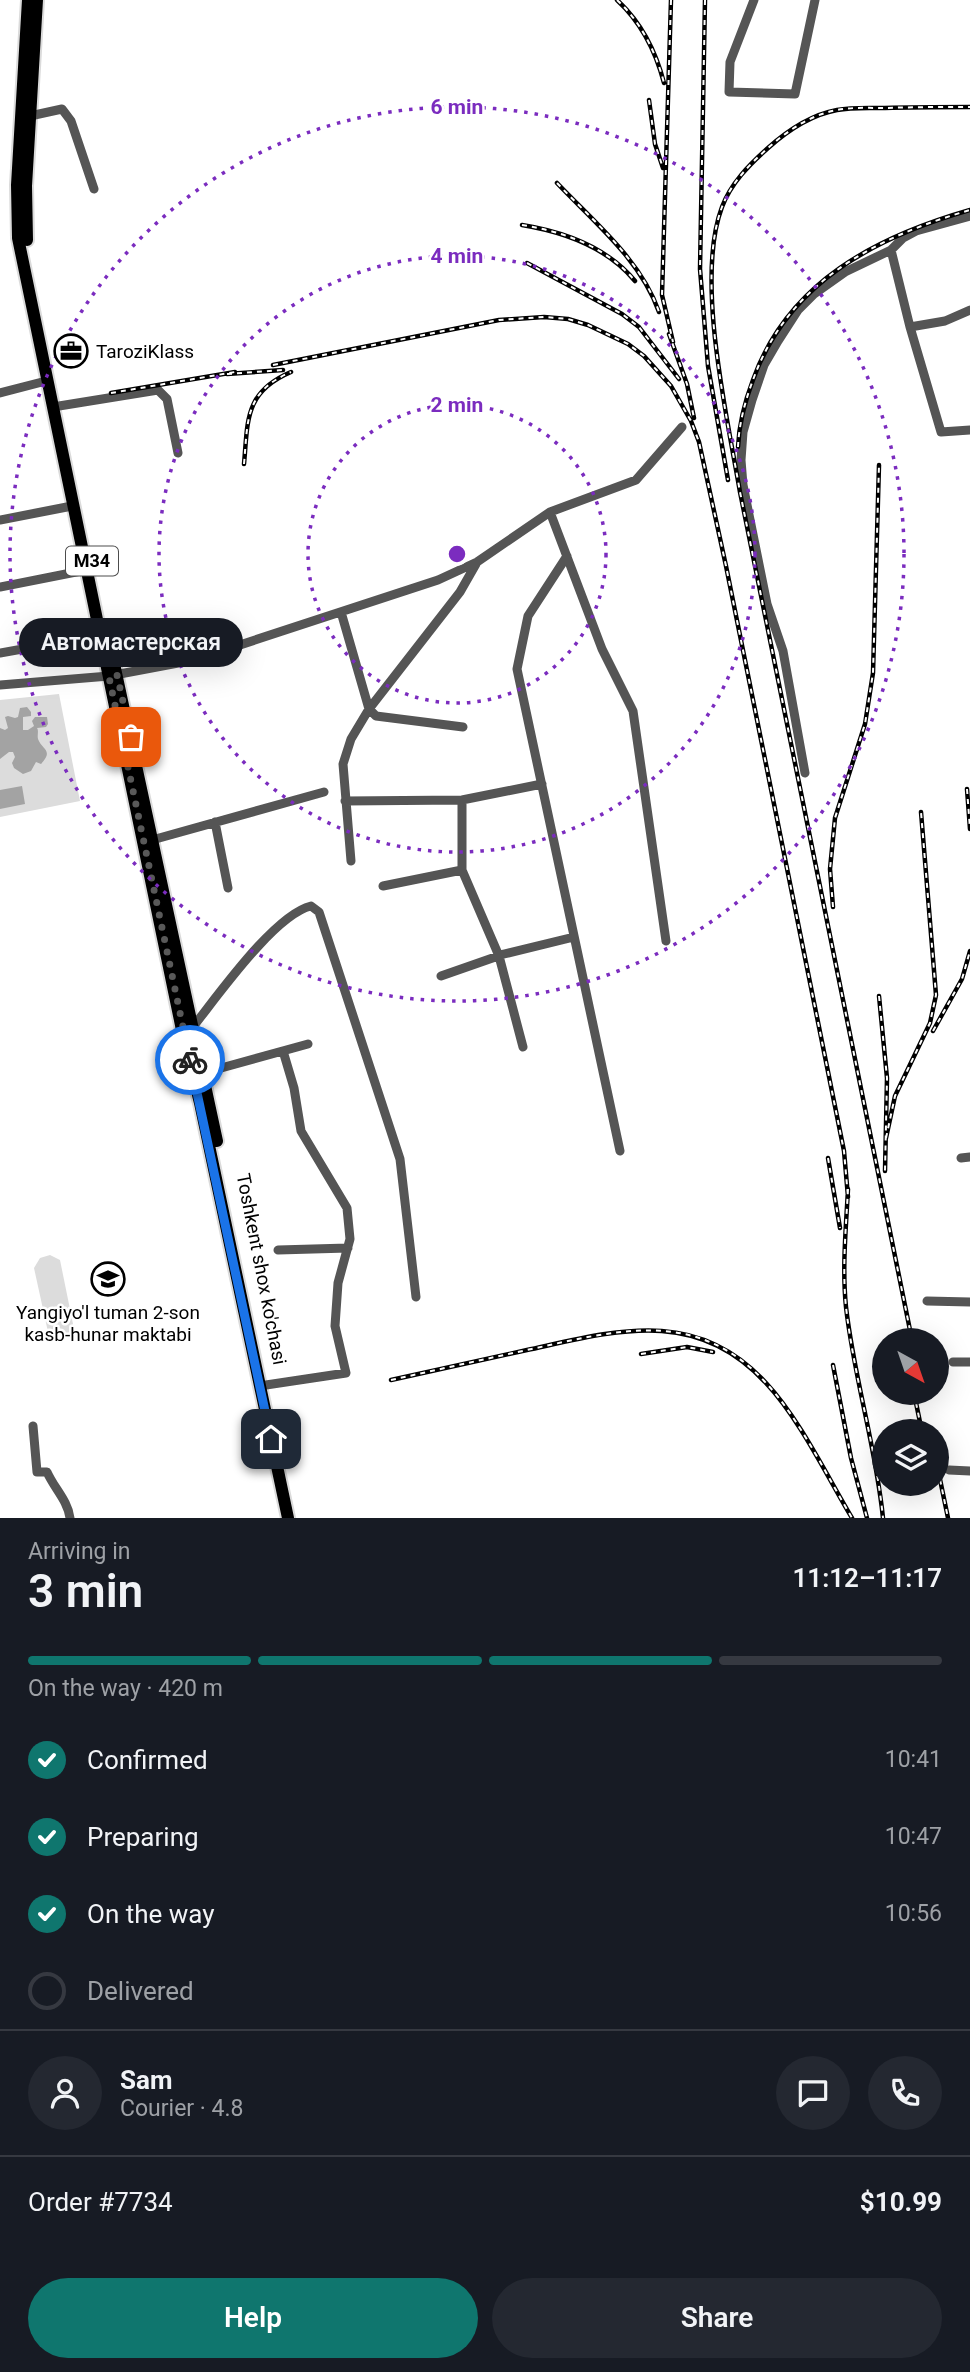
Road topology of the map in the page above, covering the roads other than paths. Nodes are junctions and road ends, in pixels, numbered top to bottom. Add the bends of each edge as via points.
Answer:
1 (28, 0) edge
2 (37, 0) edge
3 (754, 0) edge
4 (815, 0) edge
5 (27, 112) junction
6 (94, 189) dead end
7 (970, 216) edge
8 (891, 250) junction
9 (970, 310) edge
10 (910, 327) junction
11 (46, 381) junction
12 (0, 393) edge
13 (59, 406) junction
14 (682, 427) dead end
15 (970, 430) edge
16 (178, 453) dead end
17 (72, 506) junction
18 (550, 512) junction
19 (0, 520) edge
20 (567, 556) junction
21 (477, 562) junction
22 (86, 570) junction
23 (0, 587) edge
24 (341, 612) junction
25 (100, 635) junction
26 (0, 653) edge
27 (113, 676) junction
28 (0, 685) edge
29 (369, 709) junction
30 (463, 727) dead end
31 (805, 773) dead end
32 (542, 784) junction
33 (324, 792) dead end
34 (462, 800) junction
35 (345, 801) junction
36 (215, 822) junction
37 (152, 840) junction
38 (351, 861) dead end
39 (462, 870) junction
40 (383, 886) dead end
41 (228, 888) dead end
42 (575, 937) junction
43 (666, 941) dead end
44 (499, 956) junction
45 (441, 976) dead end
46 (192, 1028) junction
47 (308, 1044) dead end
48 (523, 1047) dead end
49 (283, 1051) junction
50 (198, 1074) junction
51 (620, 1151) dead end
52 (348, 1248) junction
53 (278, 1250) dead end
54 (416, 1297) dead end
55 (927, 1301) dead end
56 (970, 1302) edge
57 (953, 1362) dead end
58 (970, 1362) edge
59 (266, 1385) junction
60 (33, 1426) dead end
61 (949, 1470) dead end
62 (970, 1471) edge
63 (70, 1518) edge
64 (288, 1518) edge
65 (295, 1518) edge

1 - 5 main road, M34
2 - 5 main road, M34
3 - 4 street via 730,62 729,92 795,94
5 - 6 street via 62,109 71,121
5 - 11 main road, M34 via 17,185 18,238
5 - 13 main road, M34 via 27,238
7 - 8 street via 916,231
8 - 10 street
8 - 31 street via 845,272 797,310 764,365 743,432 743,485 767,604 783,651
9 - 10 street via 945,321
10 - 15 street via 941,432
11 - 12 street
11 - 17 main road, M34
13 - 16 street via 158,390 167,399
13 - 27 main road, M34
14 - 18 street via 636,480
17 - 19 street
17 - 22 main road, M34
18 - 20 street
18 - 21 street
20 - 32 street via 527,616 517,669
20 - 43 street via 602,649 633,711
21 - 24 street
21 - 29 street via 460,592
22 - 23 street
22 - 25 main road, M34
24 - 27 street via 194,660
24 - 29 street
25 - 26 street
25 - 27 main road, M34
27 - 28 street
27 - 37 main road, M34
27 - 50 main road, M34 via 182,1030
29 - 30 street via 376,716
29 - 35 street via 343,764
32 - 34 street
32 - 42 street
33 - 36 street
34 - 35 street
34 - 39 street
35 - 38 street
36 - 37 street
36 - 41 street
37 - 46 main road, M34
39 - 40 street
39 - 44 street
42 - 44 street
42 - 51 street
44 - 45 street
44 - 48 street
46 - 50 main road, Toshkent shox ko'chasi / M34
46 - 54 street via 274,928 298,909 311,906 319,912 400,1159
47 - 49 street
49 - 50 street
49 - 52 street via 295,1088 301,1131 347,1208
50 - 59 main road, Toshkent shox ko'chasi / M34
50 - 64 main road, Toshkent shox ko'chasi / M34 via 200,1102
52 - 53 street
52 - 59 street via 338,1283 335,1326 346,1373
55 - 56 street
57 - 58 street
59 - 65 main road, Toshkent shox ko'chasi / M34
60 - 63 street via 37,1472 47,1472 68,1506
61 - 62 street

